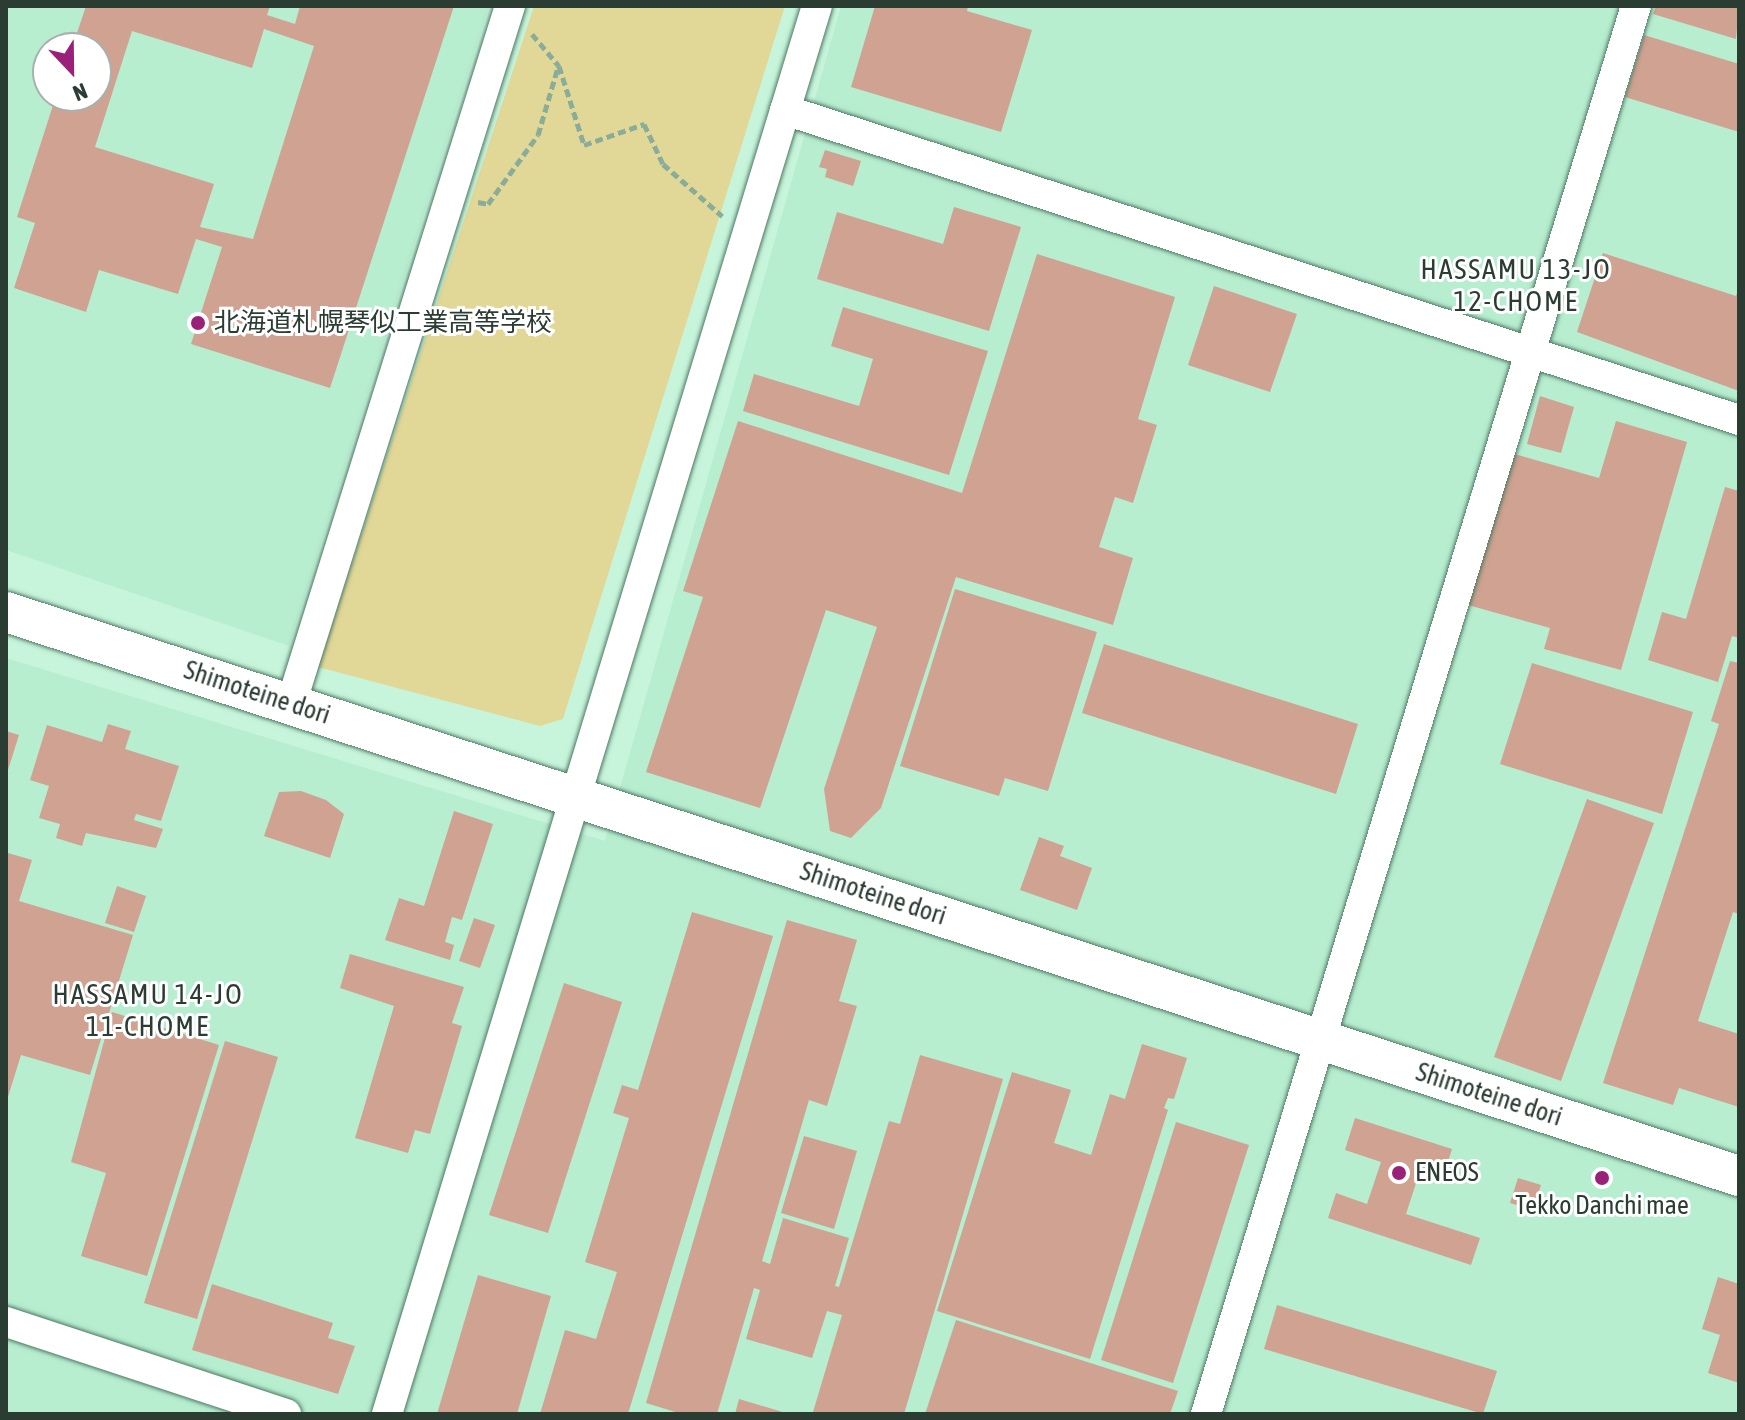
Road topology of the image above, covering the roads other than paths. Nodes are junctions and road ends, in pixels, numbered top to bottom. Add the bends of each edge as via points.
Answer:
1 (510, 6) edge
2 (817, 6) edge
3 (1636, 6) edge
4 (785, 110) junction
5 (1530, 354) junction
6 (1739, 420) edge
7 (6, 612) edge
8 (291, 704) junction
9 (575, 796) junction
10 (1320, 1040) junction
11 (1739, 1176) edge
12 (6, 1322) edge
13 (286, 1414) edge
14 (387, 1414) edge
15 (1206, 1414) edge

1 - 8 street
2 - 4 street
3 - 5 street
4 - 5 street
4 - 9 street
5 - 6 street
5 - 10 street
7 - 8 main road, Shimoteine dori
8 - 9 main road, Shimoteine dori
9 - 10 main road, Shimoteine dori
9 - 14 street
10 - 11 main road, Shimoteine dori
10 - 15 street
12 - 13 street

